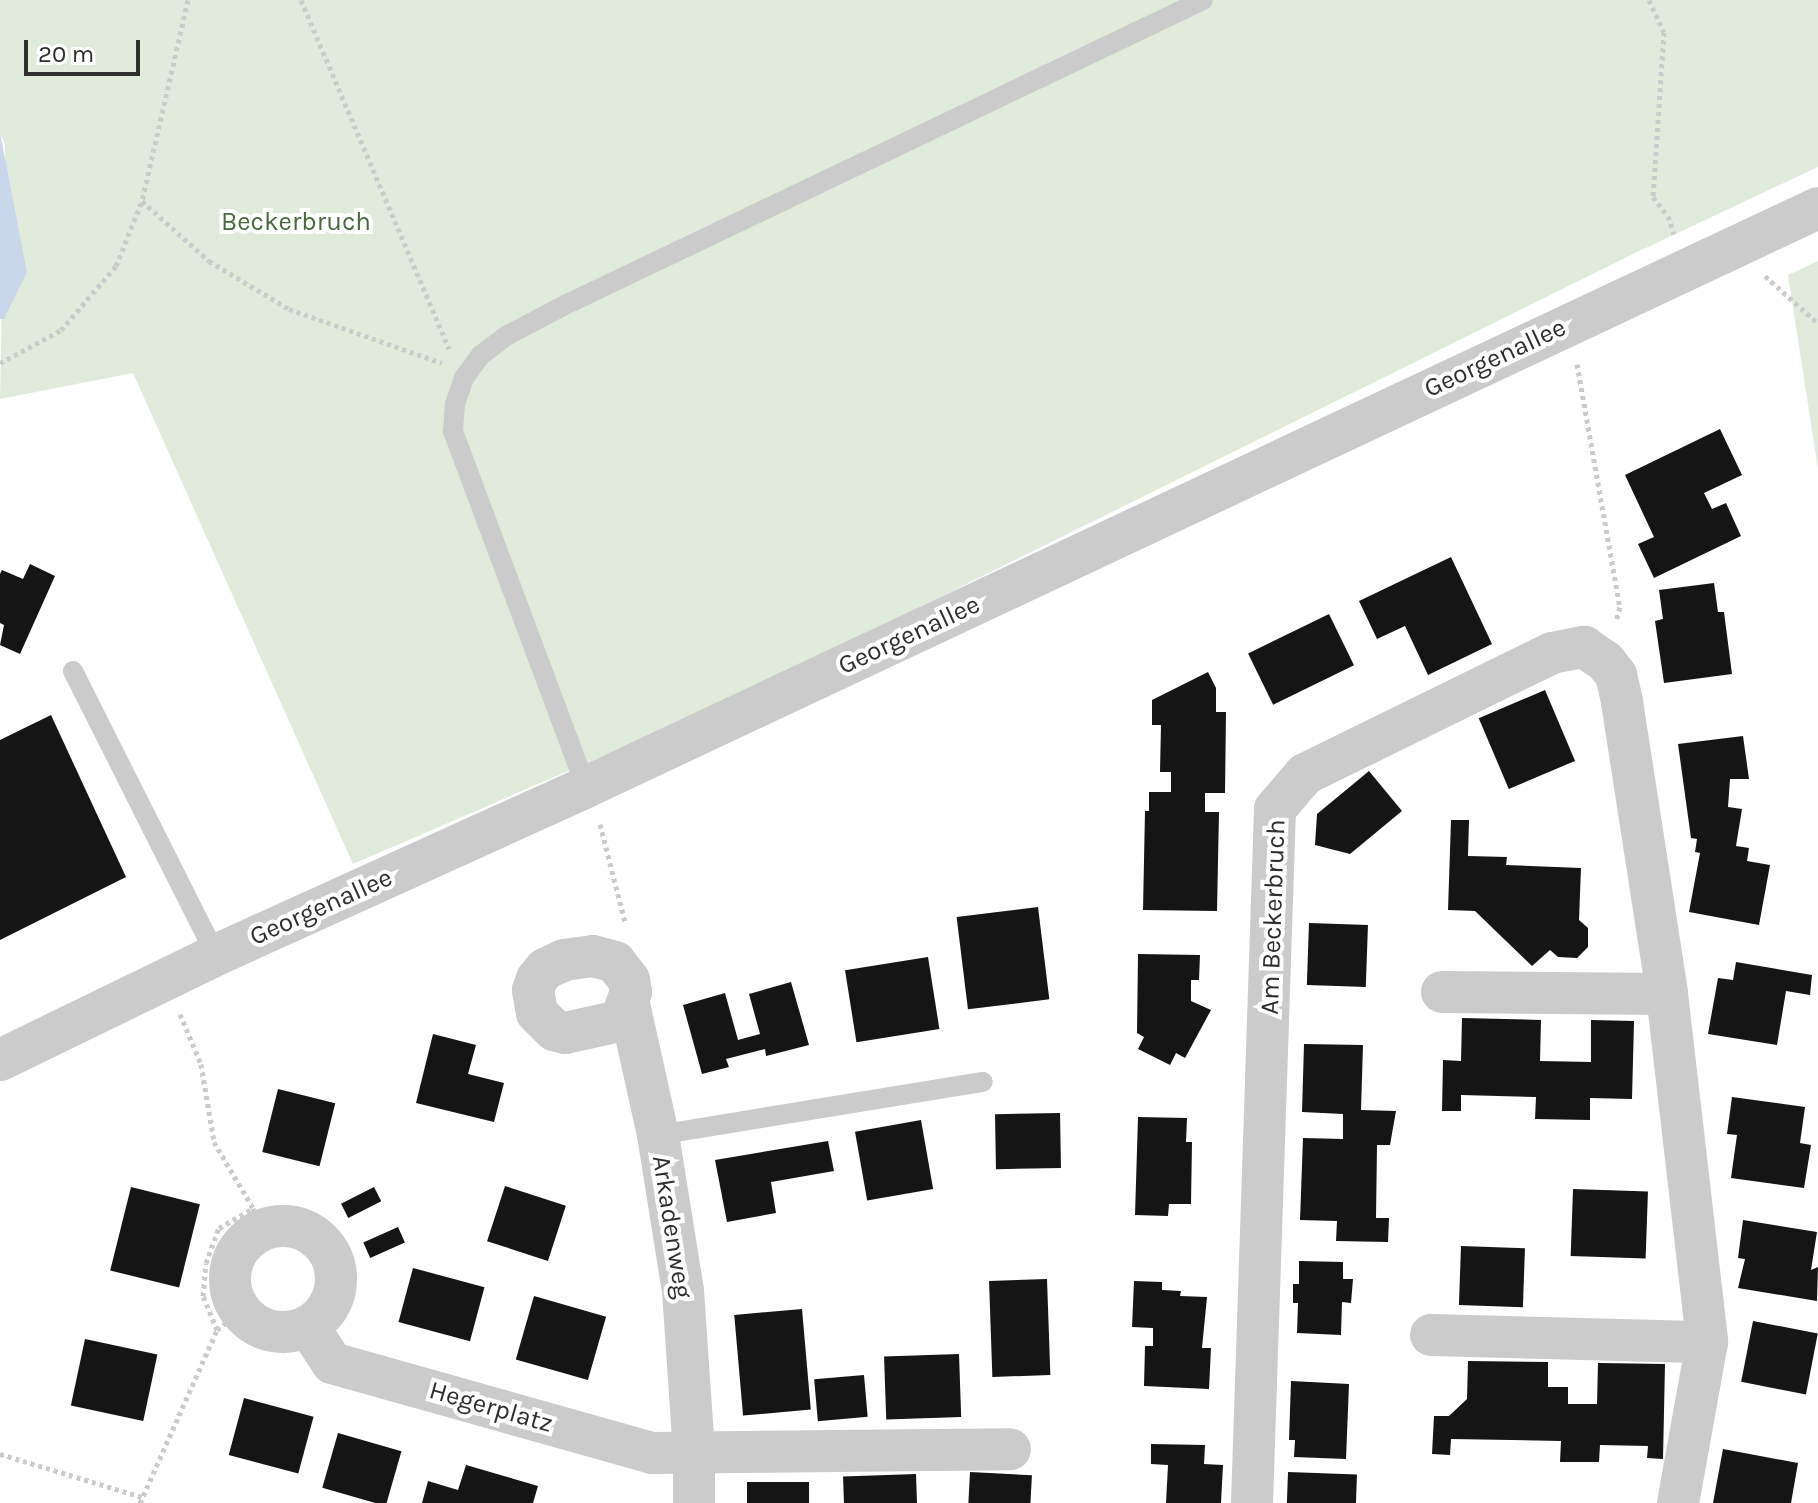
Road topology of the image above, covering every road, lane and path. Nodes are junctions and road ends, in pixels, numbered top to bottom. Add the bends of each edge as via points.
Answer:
1 (188, 0) edge
2 (301, 0) edge
3 (1203, 0) edge
4 (1649, 0) edge
5 (142, 201) junction
6 (1818, 208) edge
7 (1733, 248) junction
8 (1686, 269) junction
9 (1818, 323) edge
10 (452, 354) dead end
11 (0, 363) edge
12 (444, 364) dead end
13 (1579, 371) dead end
14 (1605, 661) junction
15 (73, 671) dead end
16 (586, 787) junction
17 (216, 955) junction
18 (615, 962) junction
19 (166, 980) junction
20 (1442, 992) dead end
21 (1667, 994) junction
22 (629, 1004) junction
23 (0, 1060) edge
24 (983, 1082) dead end
25 (658, 1135) junction
26 (256, 1220) junction
27 (228, 1320) junction
28 (308, 1326) junction
29 (1431, 1335) dead end
30 (1707, 1342) junction
31 (1010, 1449) dead end
32 (694, 1452) junction
33 (0, 1454) edge
34 (141, 1500) edge
35 (694, 1503) edge
36 (1252, 1503) edge
37 (1678, 1503) edge

1 - 5 path
2 - 10 path
3 - 16 lane via 563,306 481,355 459,391 453,431
4 - 8 path via 1664,32 1653,197 1668,216
5 - 11 path via 116,266 61,330
5 - 12 path via 209,261 289,309
6 - 7 street, Georgenallee
7 - 8 street, Georgenallee
7 - 9 path
8 - 16 street, Georgenallee
13 - 14 path via 1620,607
14 - 21 street via 1616,675 1622,702
14 - 36 street, Am Beckerbruch via 1584,647 1552,653 1305,774 1275,809
15 - 17 lane
16 - 17 street, Georgenallee
16 - 18 path via 626,917
17 - 19 street, Georgenallee
18 - 22 street, Arkadenweg via 629,980
18 - 22 street via 593,956 545,969 533,990 537,1013 565,1033 615,1022
19 - 23 street, Georgenallee
19 - 26 path via 201,1064 214,1142
20 - 21 street
21 - 30 street
22 - 25 street, Arkadenweg
24 - 25 lane
25 - 32 street, Arkadenweg via 683,1291
26 - 27 street via 234,1258
26 - 27 path via 219,1228 206,1263 203,1296
26 - 28 street via 317,1239 332,1259 334,1292 328,1308
27 - 28 street via 286,1333
27 - 34 path
28 - 32 street, Hegerplatz via 332,1363 653,1453
29 - 30 street
30 - 37 street
31 - 32 street
32 - 35 street, Arkadenweg
33 - 34 path

